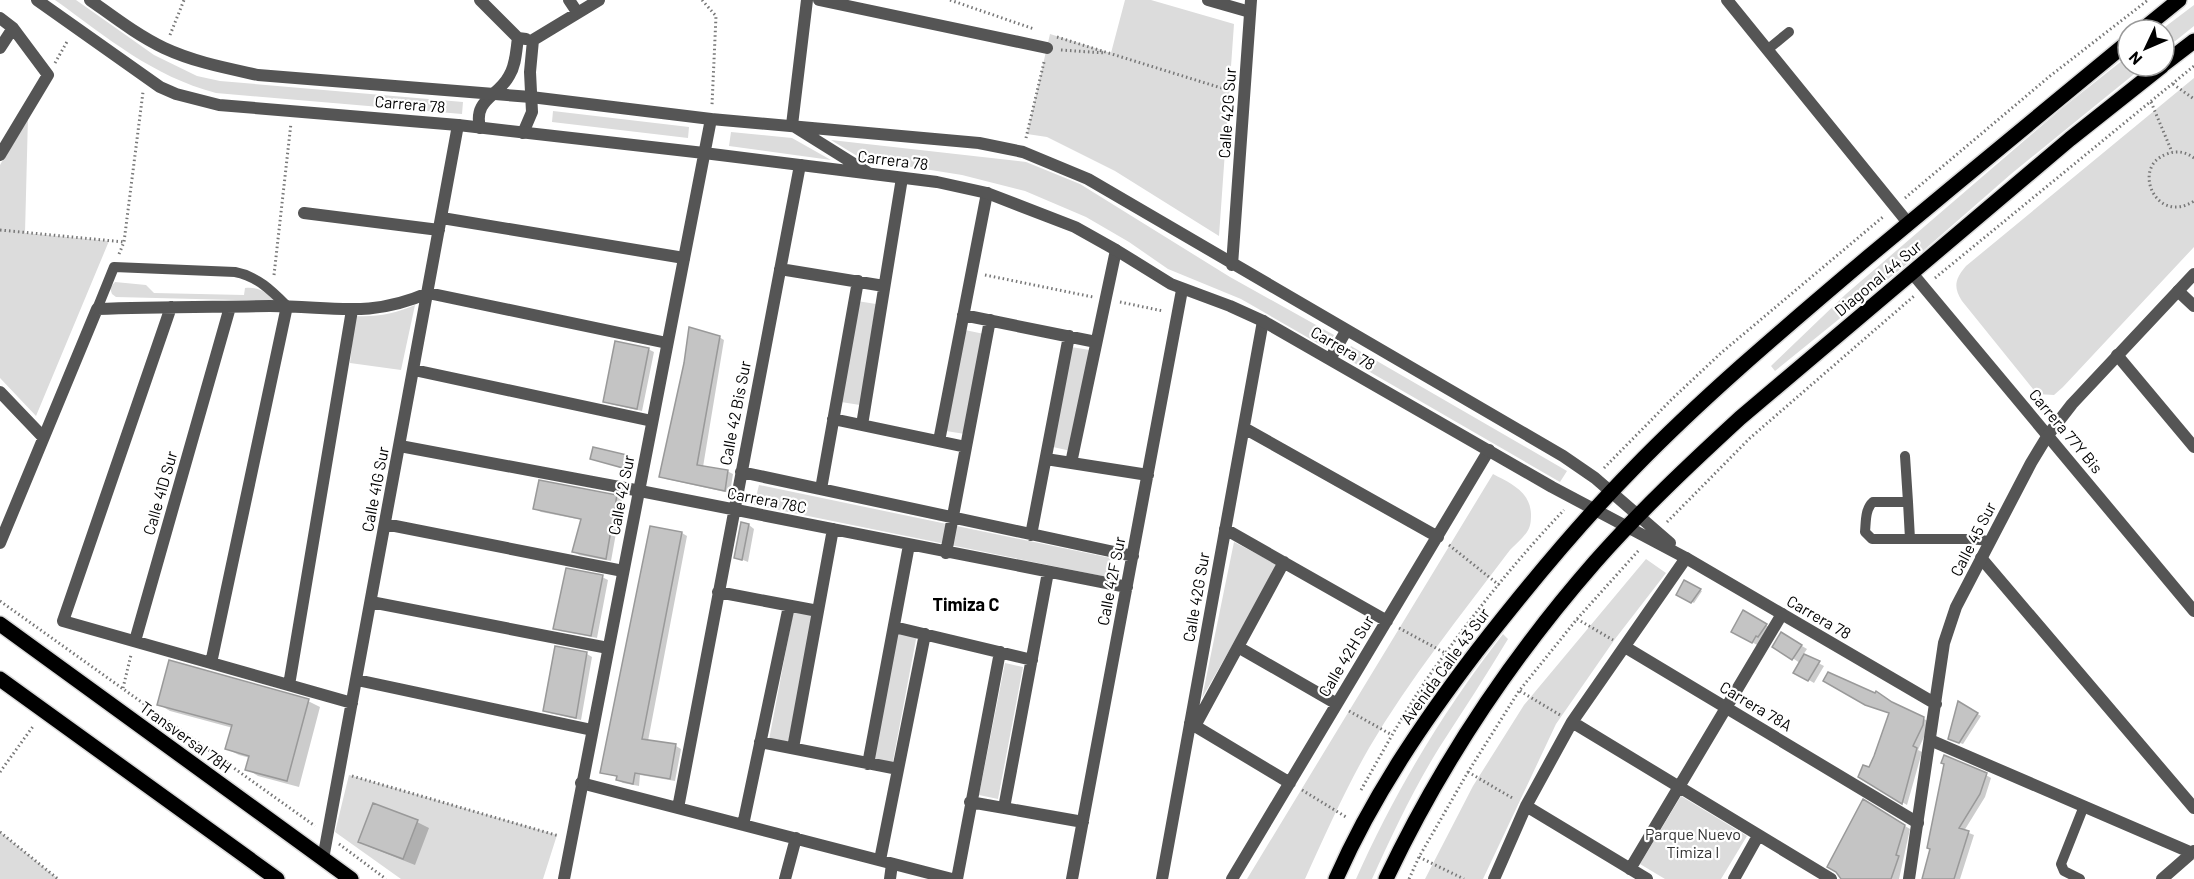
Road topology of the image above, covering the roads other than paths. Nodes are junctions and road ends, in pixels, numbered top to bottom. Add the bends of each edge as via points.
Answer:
1 (37, 0) edge
2 (90, 0) edge
3 (480, 0) edge
4 (569, 0) edge
5 (599, 0) edge
6 (807, 0) edge
7 (819, 0) edge
8 (1208, 0) edge
9 (1726, 0) edge
10 (2179, 0) edge
11 (1251, 6) edge
12 (577, 12) junction
13 (0, 18) edge
14 (2157, 18) edge
15 (13, 28) junction
16 (1789, 32) dead end
17 (518, 38) junction
18 (533, 40) junction
19 (2194, 41) edge
20 (0, 48) edge
21 (1047, 48) road end
22 (1767, 50) junction
23 (2116, 52) edge
24 (2176, 55) edge
25 (2147, 78) edge
26 (495, 94) junction
27 (531, 97) junction
28 (711, 119) junction
29 (458, 125) junction
30 (792, 125) junction
31 (480, 128) junction
32 (523, 133) junction
33 (704, 153) junction
34 (0, 155) edge
35 (800, 165) junction
36 (870, 174) junction
37 (902, 178) junction
38 (987, 194) junction
39 (304, 213) dead end
40 (441, 224) junction
41 (1909, 224) junction
42 (1116, 249) junction
43 (684, 258) junction
44 (1232, 265) junction
45 (780, 268) junction
46 (1912, 273) junction
47 (2194, 274) edge
48 (858, 281) junction
49 (884, 286) junction
50 (1182, 290) junction
51 (2178, 291) junction
52 (428, 293) junction
53 (288, 306) junction
54 (2194, 306) edge
55 (171, 307) junction
56 (230, 307) junction
57 (96, 309) junction
58 (352, 310) junction
59 (963, 315) junction
60 (990, 320) junction
61 (1263, 321) junction
62 (1346, 331) junction
63 (1069, 336) junction
64 (1096, 342) junction
65 (667, 343) junction
66 (2117, 355) junction
67 (1330, 359) junction
68 (414, 370) junction
69 (0, 392) edge
70 (833, 418) junction
71 (652, 421) junction
72 (862, 425) junction
73 (1244, 428) junction
74 (2048, 435) junction
75 (43, 437) junction
76 (939, 441) junction
77 (400, 447) junction
78 (966, 447) junction
79 (2194, 447) edge
80 (1489, 450) junction
81 (1905, 456) dead end
82 (1046, 459) junction
83 (1071, 463) junction
84 (741, 472) junction
85 (1148, 475) junction
86 (820, 489) junction
87 (638, 491) junction
88 (1611, 492) junction
89 (1908, 502) junction
90 (734, 510) junction
91 (1594, 510) junction
92 (953, 518) junction
93 (1634, 522) junction
94 (385, 524) junction
95 (833, 529) junction
96 (1225, 529) junction
97 (1031, 535) junction
98 (1438, 537) junction
99 (1910, 539) junction
100 (1990, 541) junction
101 (0, 543) edge
102 (909, 545) junction
103 (946, 552) junction
104 (1133, 556) junction
105 (1686, 558) junction
106 (1981, 558) junction
107 (1284, 562) junction
108 (622, 571) junction
109 (1048, 572) junction
110 (1127, 587) junction
111 (718, 592) junction
112 (371, 602) junction
113 (789, 606) junction
114 (818, 611) junction
115 (2194, 611) edge
116 (1782, 614) junction
117 (1386, 621) junction
118 (0, 624) edge
119 (894, 627) junction
120 (925, 634) junction
121 (135, 641) junction
122 (1238, 647) junction
123 (1625, 647) junction
124 (608, 648) junction
125 (1000, 652) junction
126 (1032, 660) junction
127 (211, 663) junction
128 (0, 679) edge
129 (357, 680) junction
130 (289, 685) junction
131 (352, 703) junction
132 (1337, 704) junction
133 (1936, 704) junction
134 (1726, 708) junction
135 (1572, 722) junction
136 (1192, 725) junction
137 (592, 730) junction
138 (1930, 740) junction
139 (760, 742) junction
140 (793, 748) junction
141 (868, 764) junction
142 (898, 769) junction
143 (581, 783) junction
144 (1290, 783) junction
145 (1679, 787) junction
146 (970, 802) junction
147 (1526, 806) junction
148 (2084, 806) junction
149 (678, 808) junction
150 (1004, 808) junction
151 (2194, 808) edge
152 (1083, 822) junction
153 (1918, 823) junction
154 (743, 825) junction
155 (1758, 836) junction
156 (796, 838) junction
157 (2193, 852) edge
158 (323, 859) junction
159 (886, 862) junction
160 (1630, 869) junction
161 (277, 879) edge
162 (351, 879) edge
163 (564, 879) edge
164 (785, 879) edge
165 (890, 879) edge
166 (952, 879) edge
167 (957, 879) edge
168 (1072, 879) edge
169 (1162, 879) edge
170 (1232, 879) edge
171 (1336, 879) edge
172 (1386, 879) edge
173 (1494, 879) edge
174 (1647, 879) edge
175 (1734, 879) edge
176 (1831, 879) edge
177 (1909, 879) edge
178 (2080, 879) edge
179 (2162, 879) edge

1 - 29 street, Carrera 78 via 144,77 176,94 219,105
2 - 26 street, Carrera 78 via 165,48 226,68 258,75
3 - 17 street
4 - 12 street
5 - 12 street
6 - 30 street
7 - 21 street
8 - 11 street
9 - 22 street
10 - 14 main road
11 - 44 street, Calle 42G Sur
12 - 18 street
13 - 15 street
15 - 20 street
15 - 34 street via 48,75
16 - 22 lane
17 - 18 street
17 - 26 street via 511,74
18 - 27 street
19 - 24 main road, Diagonal 44 Sur
22 - 41 street
23 - 41 main road, Diagonal 44 Sur
25 - 46 main road, Diagonal 44 Sur
26 - 27 street, Carrera 78
26 - 31 street via 479,112
27 - 28 street, Carrera 78
27 - 32 street via 530,120
28 - 30 street, Carrera 78
28 - 33 street, Calle 42 Sur
29 - 31 street, Carrera 78
29 - 40 street, Calle 41G Sur
30 - 36 street
30 - 44 street, Carrera 78 via 979,143 1023,152 1088,180
31 - 32 street, Carrera 78
32 - 33 street, Carrera 78
33 - 35 street, Carrera 78
33 - 43 street, Calle 42 Sur
35 - 36 street, Carrera 78
35 - 45 street, Calle 42 Bis Sur
36 - 37 street, Carrera 78
37 - 38 street, Carrera 78
37 - 49 street
38 - 42 street, Carrera 78 via 1075,227
38 - 59 street
39 - 40 street
40 - 43 street
40 - 52 street, Calle 41G Sur
41 - 88 main road, Diagonal 44 Sur via 1709,396
42 - 50 street, Carrera 78
42 - 64 street
43 - 65 street, Calle 42 Sur
44 - 62 street, Carrera 78
45 - 48 street
45 - 84 street, Calle 42 Bis Sur
46 - 74 street, Carrera 77Y Bis
46 - 93 main road, Diagonal 44 Sur via 1740,418
47 - 51 street, Calle 45 Sur
48 - 49 street
48 - 70 street
49 - 72 street
50 - 61 street, Carrera 78
50 - 85 street, Calle 42F Sur
51 - 54 street
51 - 66 street, Calle 45 Sur
52 - 58 street via 385,308
52 - 65 street
52 - 68 street, Calle 41G Sur
53 - 56 street
53 - 57 lane via 247,274 114,267
53 - 58 street
53 - 127 street
55 - 56 street
55 - 57 street
55 - 121 street via 63,621
56 - 121 street, Calle 41D Sur
57 - 75 street
58 - 130 street
59 - 60 street
59 - 76 street
60 - 63 street
60 - 78 street
61 - 67 street, Carrera 78
61 - 73 street, Calle 42G Sur
62 - 67 street
62 - 88 street, Carrera 78 via 1563,456
63 - 64 street
63 - 82 street
64 - 83 street
65 - 71 street, Calle 42 Sur
66 - 74 street, Calle 45 Sur
66 - 79 street
67 - 80 street, Carrera 78
68 - 71 street
68 - 77 street, Calle 41G Sur
69 - 75 street
70 - 72 street
70 - 86 street
71 - 87 street, Calle 42 Sur
72 - 76 street
73 - 96 street, Calle 42G Sur
73 - 98 street
74 - 100 street, Calle 45 Sur
74 - 115 street, Carrera 77Y Bis
75 - 101 street
76 - 78 street
77 - 87 street, Carrera 78C
77 - 94 street, Calle 41G Sur
78 - 92 street
80 - 91 street, Carrera 78
80 - 98 street, Calle 42H Sur
81 - 89 lane
82 - 83 street
82 - 97 street
83 - 85 street
84 - 86 street, Carrera 78C
84 - 90 street, Calle 42 Bis Sur
85 - 104 street, Calle 42F Sur
86 - 92 street, Carrera 78C
87 - 90 street, Carrera 78C
87 - 108 street, Calle 42 Sur
88 - 91 main road, Avenida Calle 43 Sur
88 - 93 street, Carrera 78
89 - 99 lane
89 - 99 lane via 1873,502 1867,509 1865,532 1872,539
90 - 95 street, Carrera 78C
90 - 111 street, Calle 42 Bis Sur
91 - 93 street, Carrera 78
91 - 171 main road, Avenida Calle 43 Sur via 1509,609 1417,734 1385,784
92 - 97 street, Carrera 78C
92 - 103 street
93 - 105 street, Carrera 78
93 - 172 main road via 1569,592 1504,679 1434,787
94 - 108 street
94 - 112 street, Calle 41G Sur
95 - 102 street, Carrera 78C
95 - 114 street
96 - 107 street
96 - 136 street, Calle 42G Sur
97 - 104 street, Carrera 78C
98 - 117 street, Calle 42H Sur
99 - 100 lane
100 - 106 street, Calle 45 Sur
102 - 103 street, Carrera 78C
102 - 119 street
103 - 109 street, Carrera 78C
104 - 110 street, Calle 42F Sur
105 - 116 street, Carrera 78
105 - 123 street
106 - 133 street, Calle 45 Sur via 1949,625
106 - 151 street
107 - 117 street
107 - 122 street
108 - 124 street, Calle 42 Sur
109 - 110 street, Carrera 78C
109 - 126 street
110 - 152 street, Calle 42F Sur
111 - 113 street
111 - 149 street, Calle 42 Bis Sur
112 - 124 street
112 - 129 street, Calle 41G Sur
113 - 114 street
113 - 139 street
114 - 140 street
116 - 133 street, Carrera 78
116 - 134 street
117 - 132 street, Calle 42H Sur
118 - 158 main road, Transversal 78H
119 - 120 street
119 - 141 street
120 - 125 street
120 - 142 street
121 - 127 street
122 - 132 street
122 - 136 street
123 - 134 street, Carrera 78A
123 - 135 street
124 - 137 street, Calle 42 Sur
125 - 126 street
125 - 146 street
126 - 150 street
127 - 130 street
128 - 161 main road
129 - 131 street, Calle 41G Sur
129 - 137 street
130 - 131 street
131 - 158 street, Calle 41G Sur
132 - 144 street, Calle 42H Sur
133 - 138 street, Calle 45 Sur
134 - 145 street
134 - 153 street, Carrera 78A
135 - 145 street
135 - 147 street
136 - 144 street
136 - 169 street, Calle 42G Sur
137 - 143 street, Calle 42 Sur
138 - 148 street
138 - 153 street, Calle 45 Sur
139 - 140 street
139 - 154 street
140 - 141 street
141 - 142 street
142 - 159 street
143 - 149 street
143 - 163 street, Calle 42 Sur
144 - 170 street, Calle 42H Sur
145 - 155 street
145 - 160 street
146 - 150 street
146 - 167 street
147 - 160 street
147 - 173 street
148 - 157 street
148 - 178 lane via 2061,864 2064,871
149 - 154 street
150 - 152 street
152 - 168 street, Calle 42F Sur
153 - 177 street, Calle 45 Sur
154 - 156 street
155 - 175 street
155 - 176 street
156 - 159 street
156 - 164 street
157 - 179 street
158 - 162 main road, Transversal 78H
159 - 165 street
159 - 166 street
160 - 174 street

